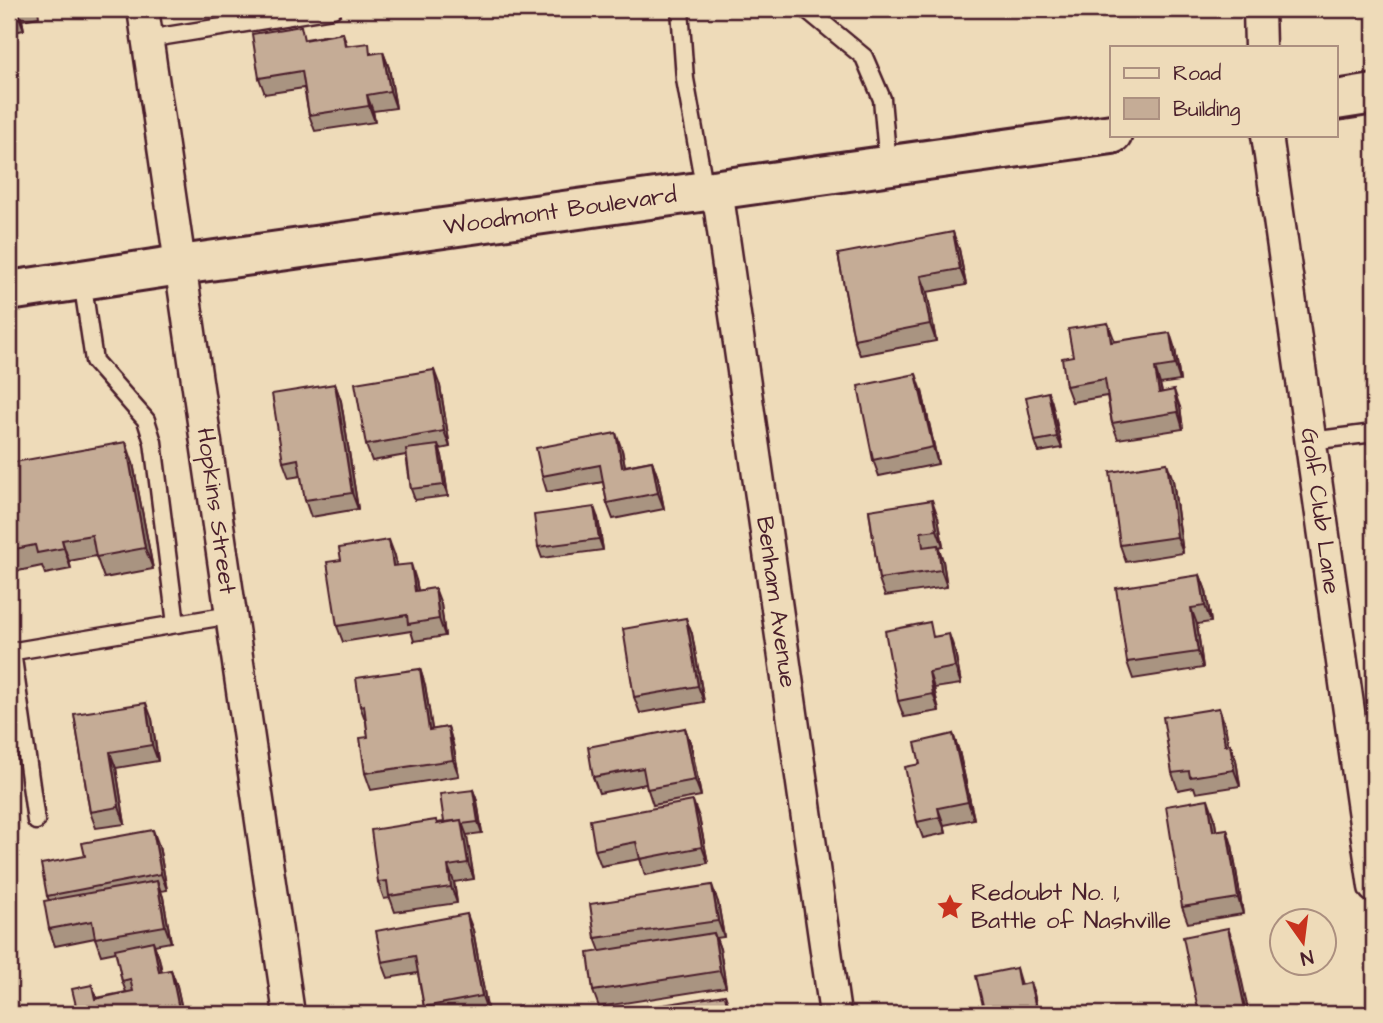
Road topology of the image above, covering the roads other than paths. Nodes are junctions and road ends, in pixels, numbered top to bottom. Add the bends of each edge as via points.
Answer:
1 (143, 9) edge
2 (333, 9) edge
3 (680, 9) edge
4 (806, 9) edge
5 (1259, 9) edge
6 (147, 39) junction
7 (1260, 46) edge
8 (1374, 94) edge
9 (1338, 100) edge
10 (1110, 134) edge
11 (1267, 136) edge
12 (888, 165) junction
13 (711, 190) junction
14 (180, 265) junction
15 (82, 280) junction
16 (9, 291) edge
17 (1374, 433) edge
18 (1311, 441) junction
19 (231, 615) junction
20 (176, 624) junction
21 (10, 652) edge
22 (36, 821) dead end
23 (1374, 887) edge
24 (289, 1014) edge
25 (835, 1014) edge

1 - 6 street, Hopkins Street
2 - 6 lane
3 - 13 lane via 685,79
4 - 12 lane via 864,57 882,99
5 - 7 street
6 - 14 street, Hopkins Street
8 - 9 main road
10 - 12 main road, Woodmont Boulevard
11 - 18 street, Golf Club Lane
12 - 13 main road, Woodmont Boulevard
13 - 14 main road, Woodmont Boulevard
13 - 25 street, Benham Avenue
14 - 15 main road, Woodmont Boulevard
14 - 19 street, Hopkins Street
15 - 16 main road, Woodmont Boulevard
15 - 20 lane via 94,361 146,420 153,442
17 - 18 lane
18 - 23 street, Golf Club Lane
19 - 20 lane
19 - 24 street, Hopkins Street
20 - 21 lane
21 - 22 lane

